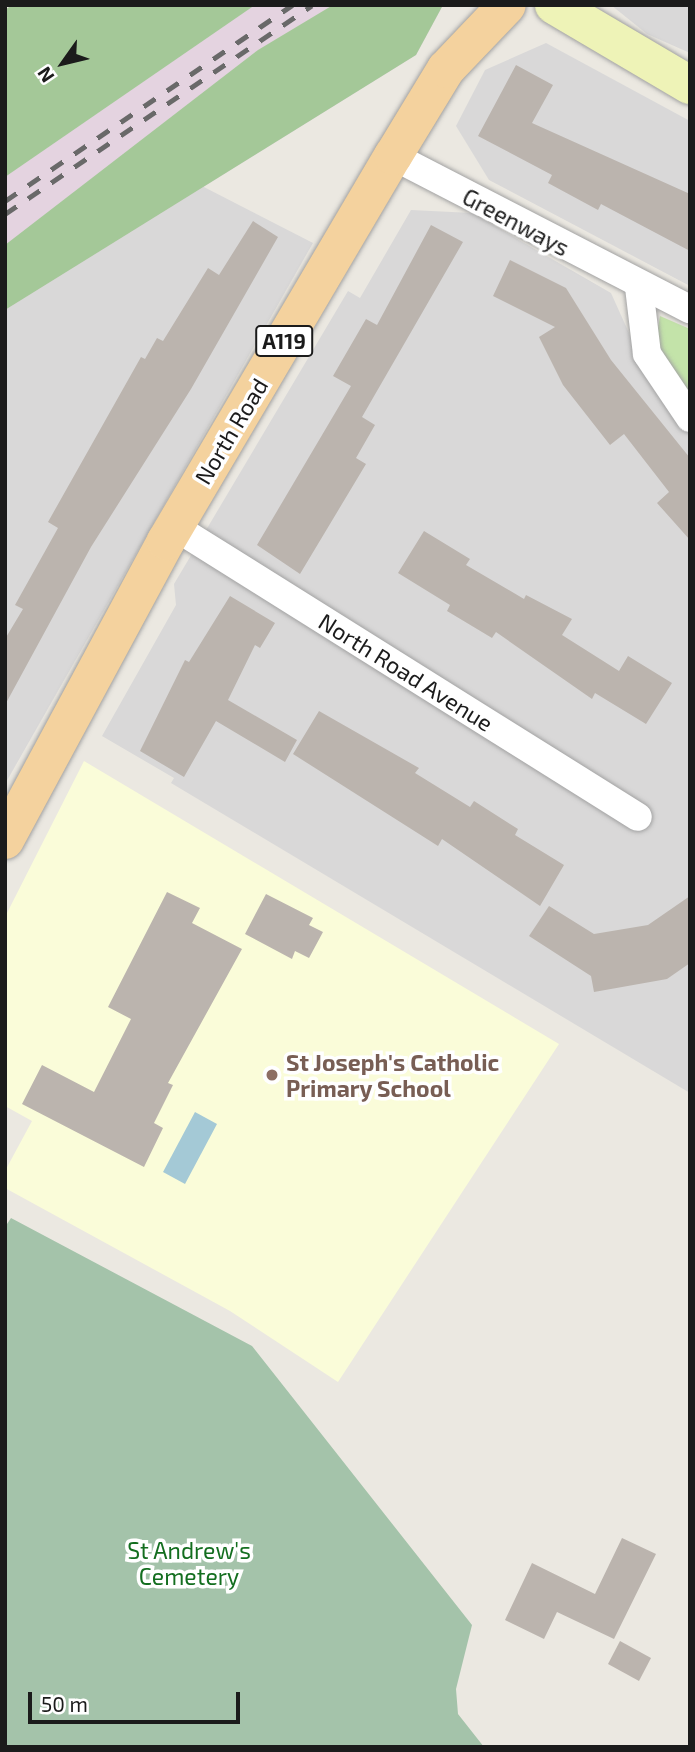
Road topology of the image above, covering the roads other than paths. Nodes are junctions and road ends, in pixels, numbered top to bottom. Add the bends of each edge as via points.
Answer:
1 (508, 5) edge
2 (554, 5) edge
3 (690, 85) edge
4 (393, 156) junction
5 (639, 287) junction
6 (690, 309) edge
7 (690, 418) edge
8 (175, 527) junction
9 (638, 817) dead end
10 (5, 840) edge

1 - 4 main road, North Road / A119 via 446,69
2 - 3 main road
4 - 5 street, Greenways
4 - 8 main road, North Road / A119
5 - 6 street, Greenways
5 - 7 street via 648,354
8 - 9 street, North Road Avenue
8 - 10 main road, North Road / A119

